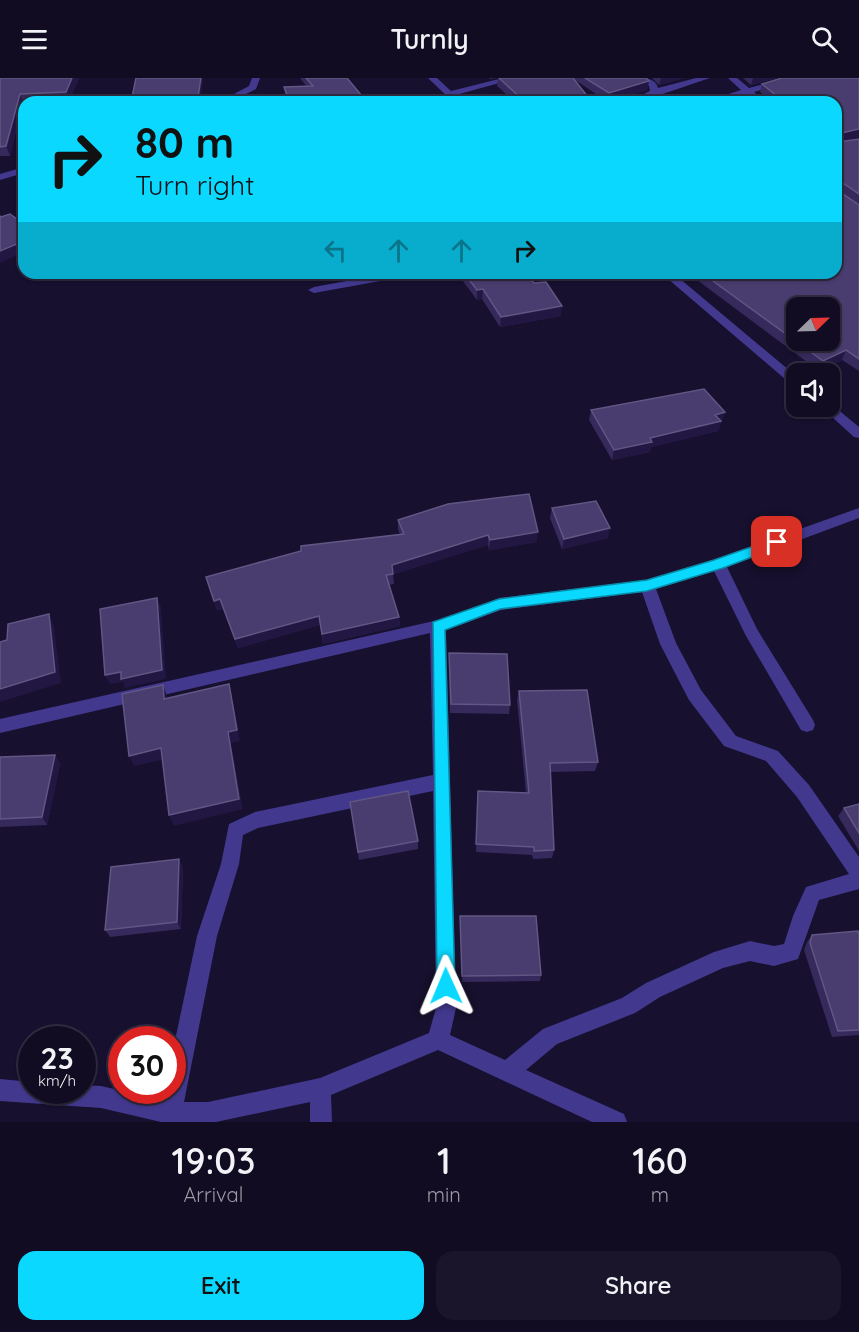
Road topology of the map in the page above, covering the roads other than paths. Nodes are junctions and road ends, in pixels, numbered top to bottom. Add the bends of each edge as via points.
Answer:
1 (256, 78) edge
2 (432, 78) edge
3 (513, 78) edge
4 (643, 78) edge
5 (706, 78) edge
6 (732, 78) edge
7 (796, 78) edge
8 (747, 91) junction
9 (655, 92) junction
10 (449, 94) junction
11 (235, 96) edge
12 (451, 96) edge
13 (645, 96) edge
14 (660, 96) edge
15 (729, 96) edge
16 (753, 96) edge
17 (18, 172) edge
18 (0, 177) edge
19 (375, 279) edge
20 (673, 279) edge
21 (314, 290) dead end
22 (786, 374) edge
23 (839, 417) edge
24 (859, 434) edge
25 (859, 513) edge
26 (718, 564) junction
27 (647, 586) junction
28 (438, 626) junction
29 (807, 725) dead end
30 (0, 726) edge
31 (442, 781) junction
32 (859, 872) edge
33 (859, 880) edge
34 (438, 1040) junction
35 (507, 1072) junction
36 (320, 1089) junction
37 (0, 1090) edge
38 (170, 1117) edge
39 (321, 1122) edge
40 (616, 1122) edge

1 - 11 street via 253,87
2 - 10 street
3 - 10 street
4 - 9 street via 653,85
5 - 9 street
6 - 8 street
7 - 8 street
8 - 15 street
8 - 16 street
9 - 13 street
9 - 14 street
10 - 12 street
17 - 18 street
19 - 21 street
20 - 22 street
23 - 24 street
25 - 26 street
26 - 27 street
26 - 29 street via 751,632
27 - 28 street via 499,604
27 - 32 street via 668,644 695,695 730,741 772,756 803,791
28 - 30 street
28 - 31 street
31 - 34 street via 446,1008
31 - 38 street via 255,820 235,830 230,864 207,936
33 - 35 street via 813,893 791,952 774,956 750,951 722,959 653,990 628,1006 550,1036
34 - 35 street
34 - 36 street
35 - 40 street
36 - 38 street via 208,1113
36 - 39 street
37 - 38 street via 101,1097

